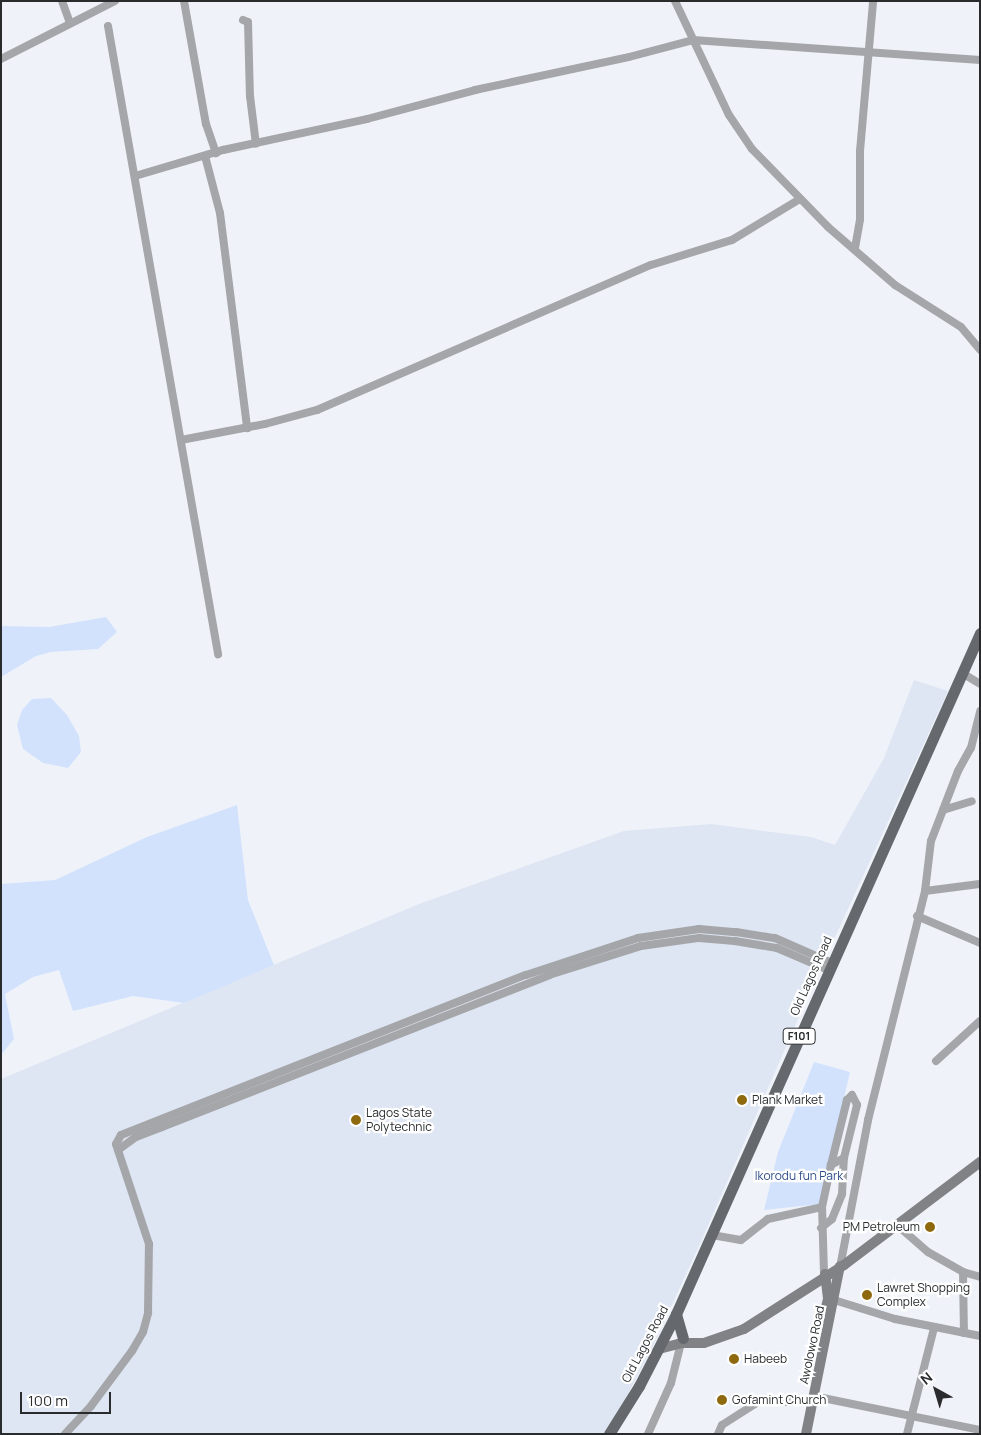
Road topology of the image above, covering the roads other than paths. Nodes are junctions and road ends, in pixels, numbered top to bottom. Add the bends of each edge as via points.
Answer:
1 (62, 1) edge
2 (115, 1) edge
3 (184, 1) edge
4 (675, 1) edge
5 (873, 1) edge
6 (243, 20) dead end
7 (70, 24) junction
8 (108, 26) dead end
9 (693, 40) junction
10 (869, 54) junction
11 (1, 59) edge
12 (980, 60) edge
13 (256, 144) junction
14 (216, 153) junction
15 (205, 156) junction
16 (135, 176) junction
17 (800, 199) junction
18 (855, 248) junction
19 (980, 350) edge
20 (247, 428) junction
21 (181, 440) junction
22 (980, 633) edge
23 (218, 654) dead end
24 (962, 673) junction
25 (980, 684) edge
26 (980, 711) edge
27 (972, 801) dead end
28 (943, 810) junction
29 (980, 884) edge
30 (925, 891) junction
31 (918, 916) junction
32 (980, 943) edge
33 (830, 966) junction
34 (980, 1021) edge
35 (936, 1061) dead end
36 (980, 1155) edge
37 (844, 1158) junction
38 (980, 1163) edge
39 (831, 1165) junction
40 (822, 1207) junction
41 (897, 1225) junction
42 (821, 1228) junction
43 (712, 1235) junction
44 (840, 1265) junction
45 (962, 1272) junction
46 (825, 1275) junction
47 (980, 1277) edge
48 (834, 1300) junction
49 (676, 1314) junction
50 (934, 1328) junction
51 (964, 1333) junction
52 (666, 1335) junction
53 (980, 1336) edge
54 (682, 1341) junction
55 (659, 1349) junction
56 (809, 1399) junction
57 (911, 1417) junction
58 (980, 1430) edge
59 (65, 1434) edge
60 (609, 1434) edge
61 (648, 1434) edge
62 (718, 1434) edge
63 (799, 1434) edge
64 (806, 1434) edge
65 (908, 1434) edge

1 - 7 street
2 - 7 street
3 - 14 street via 199,89
4 - 9 street
5 - 10 street
6 - 13 street via 248,22 250,96
7 - 11 street
8 - 16 street
9 - 10 street
9 - 13 street
9 - 17 street via 744,138
10 - 12 street
10 - 18 street via 860,151 860,219
13 - 14 street
14 - 15 street
15 - 16 street
15 - 20 street via 220,213
16 - 21 street
17 - 18 street
17 - 20 street via 732,240 651,265 317,410
18 - 19 street via 895,285 961,327
20 - 21 street
21 - 23 street
22 - 24 main road, Old Lagos Road / F101
24 - 25 street
24 - 33 main road, Old Lagos Road / F101
26 - 28 street via 971,748
27 - 28 street
28 - 30 street via 931,841
29 - 30 street
30 - 31 street
31 - 32 street
31 - 44 street via 865,1133
33 - 43 main road, Old Lagos Road / F101
33 - 59 street via 775,938 736,932 699,929 638,938 526,975 121,1135 116,1144 149,1244 148,1313 132,1351 92,1406
34 - 35 street
36 - 44 main road
37 - 39 street
37 - 39 street via 857,1105 852,1095 846,1100
37 - 42 street via 842,1194 832,1219
38 - 41 main road
39 - 40 street
40 - 42 street
40 - 43 street via 768,1219 741,1240
41 - 44 main road
41 - 45 street via 928,1252
42 - 46 street
43 - 49 main road, Old Lagos Road / F101
44 - 46 main road
44 - 48 main road, Awolowo Road
45 - 47 street
45 - 51 street
46 - 54 main road via 732,1328 706,1338
46 - 56 main road, Awolowo Road via 828,1299
48 - 50 street
48 - 56 main road, Awolowo Road
49 - 52 main road, Old Lagos Road / F101
49 - 54 main road
50 - 51 street
50 - 57 street
51 - 53 street
52 - 54 main road
52 - 55 main road, Old Lagos Road / F101
54 - 55 main road
54 - 61 street via 671,1383
55 - 60 main road, Old Lagos Road / F101
56 - 57 street
56 - 62 street via 758,1402 722,1425
56 - 63 main road, Awolowo Road
56 - 64 main road, Awolowo Road
57 - 58 street
57 - 65 street

